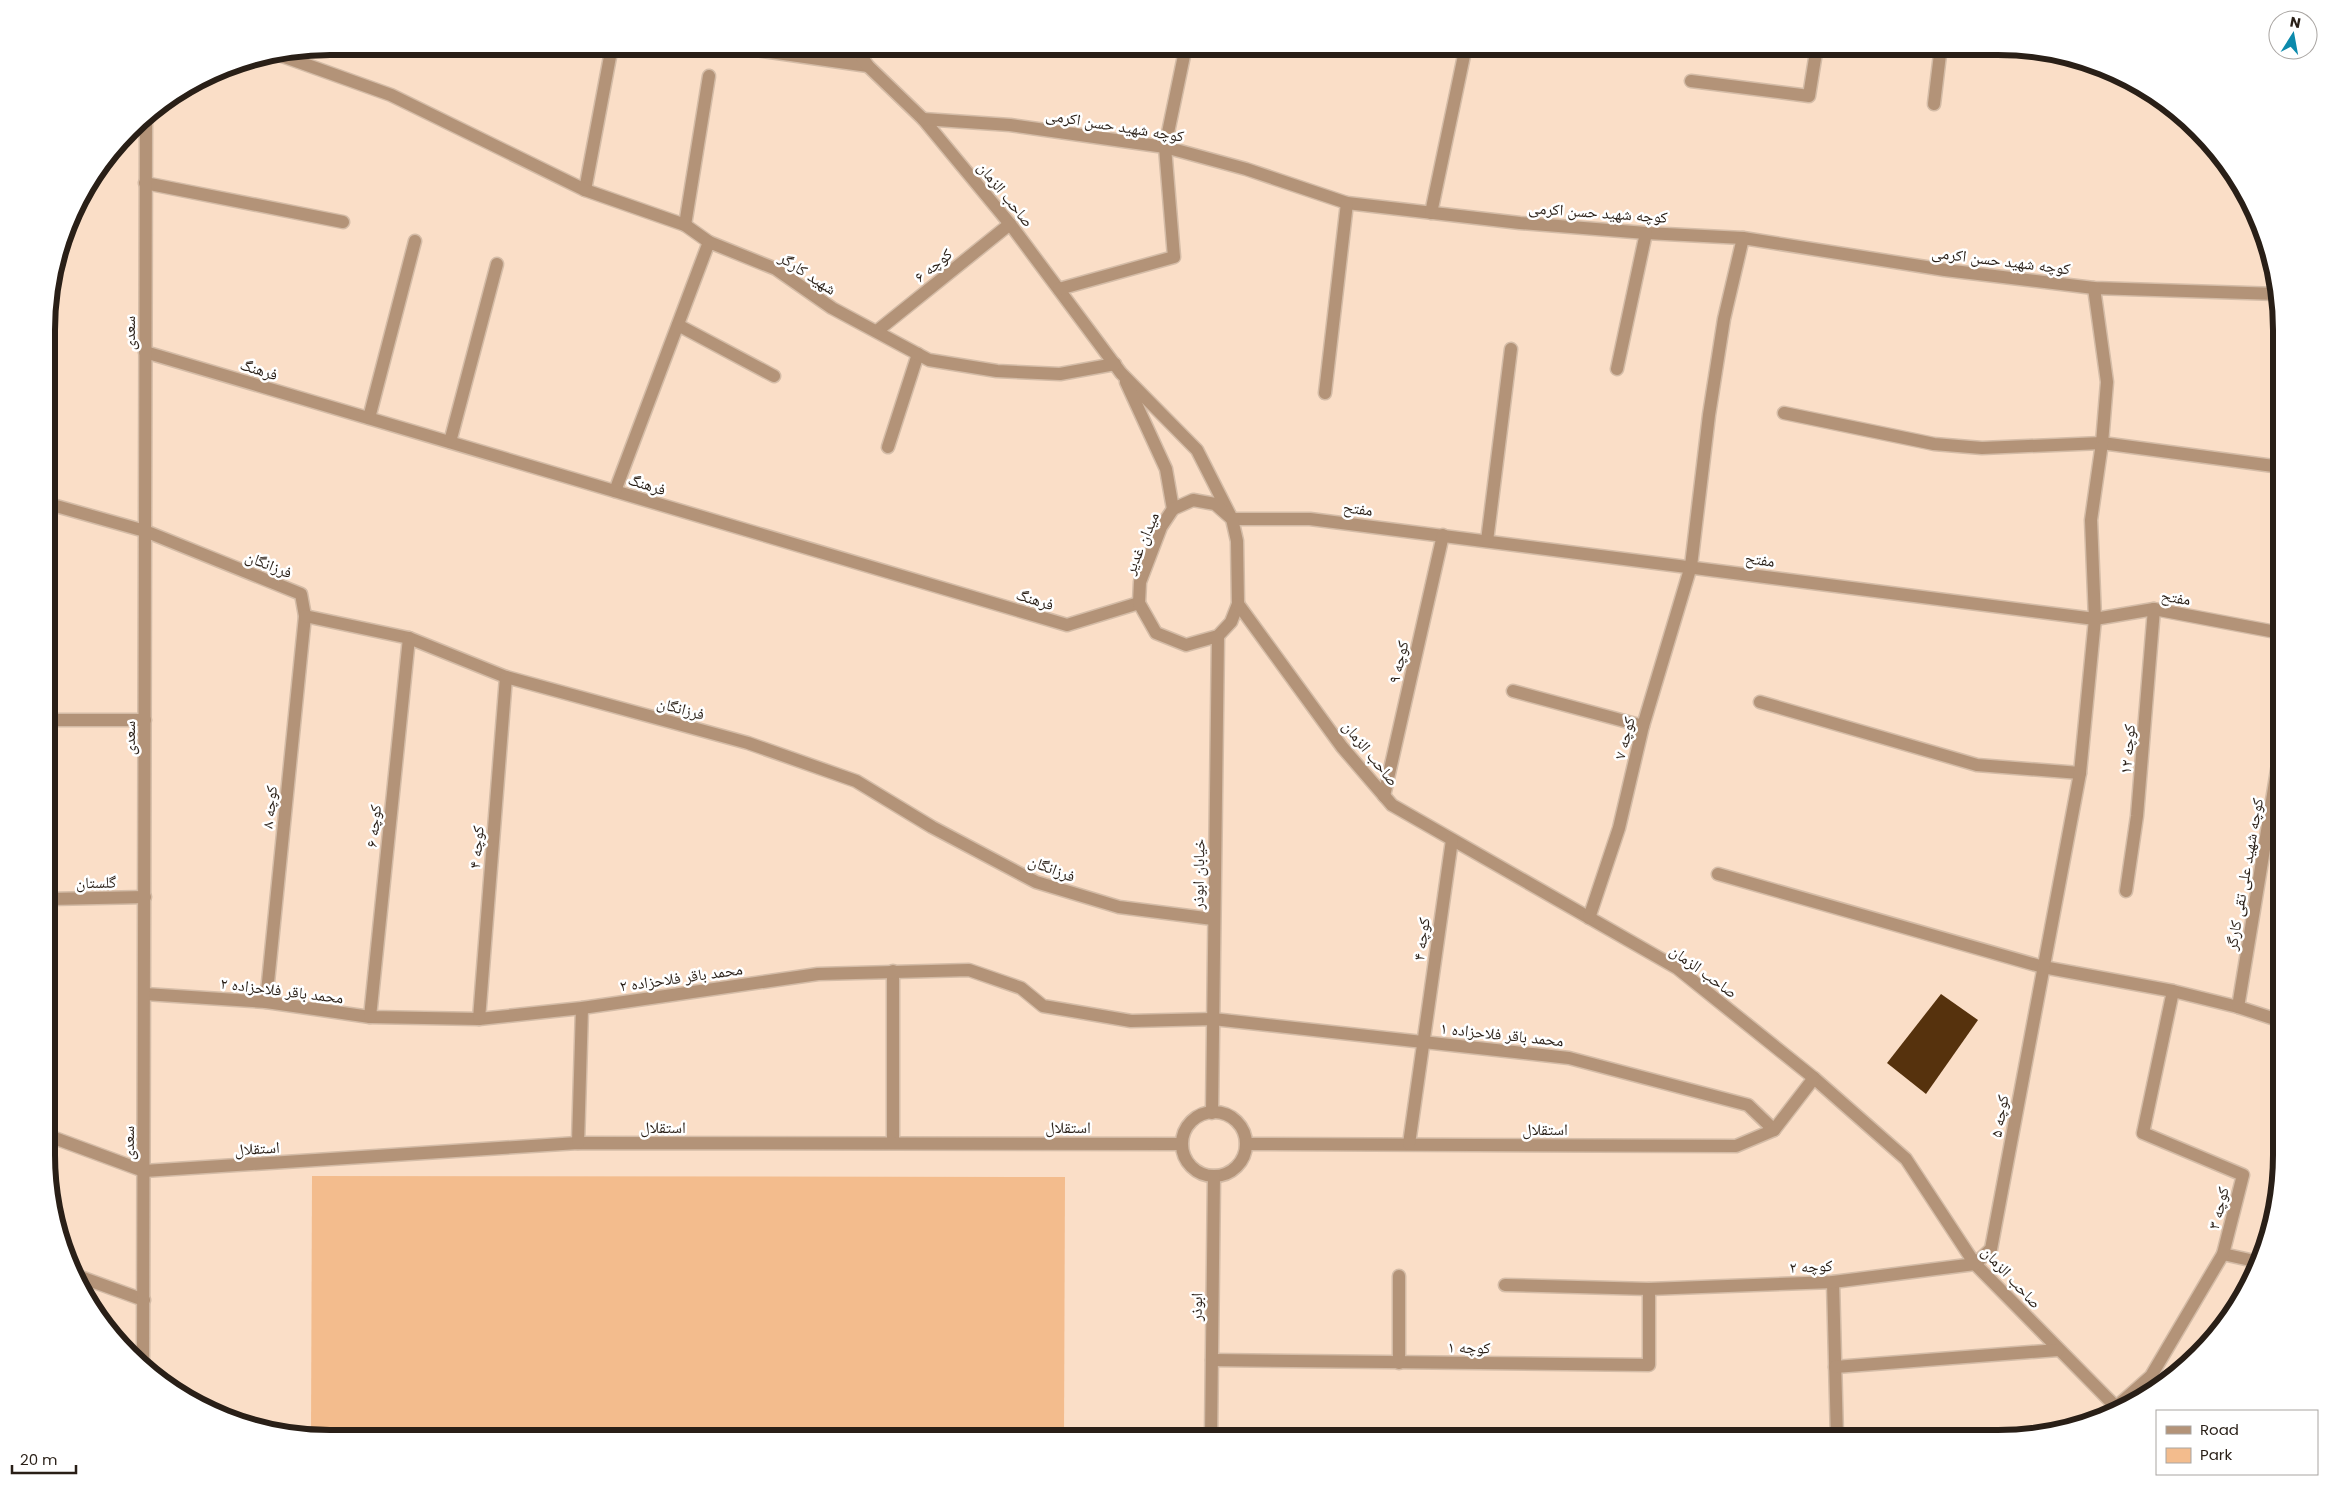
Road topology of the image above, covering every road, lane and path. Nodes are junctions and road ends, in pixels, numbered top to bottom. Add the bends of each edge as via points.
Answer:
1 (610, 55) edge
2 (790, 55) edge
3 (860, 55) edge
4 (1184, 55) edge
5 (1464, 55) edge
6 (1816, 55) edge
7 (1940, 55) edge
8 (288, 58) edge
9 (868, 66) junction
10 (709, 76) dead end
11 (1691, 82) dead end
12 (1934, 104) dead end
13 (923, 119) junction
14 (143, 129) edge
15 (1165, 147) junction
16 (146, 183) junction
17 (585, 190) junction
18 (1347, 203) junction
19 (1431, 212) junction
20 (343, 222) dead end
21 (1010, 224) junction
22 (684, 225) junction
23 (1646, 233) junction
24 (1743, 238) junction
25 (416, 241) dead end
26 (709, 242) junction
27 (497, 264) dead end
28 (2094, 288) junction
29 (1059, 289) junction
30 (2271, 294) edge
31 (678, 326) junction
32 (877, 331) junction
33 (1511, 349) dead end
34 (145, 352) junction
35 (918, 354) junction
36 (1118, 368) junction
37 (1617, 369) dead end
38 (774, 376) dead end
39 (1325, 393) dead end
40 (1784, 413) dead end
41 (369, 418) junction
42 (450, 442) junction
43 (2102, 443) junction
44 (888, 447) dead end
45 (2273, 465) edge
46 (615, 491) junction
47 (55, 506) edge
48 (1173, 509) junction
49 (1232, 519) junction
50 (145, 531) junction
51 (1443, 535) junction
52 (1487, 541) junction
53 (1690, 566) junction
54 (1139, 603) junction
55 (1238, 604) junction
56 (2154, 608) junction
57 (305, 616) junction
58 (2095, 619) junction
59 (2273, 631) edge
60 (1218, 636) junction
61 (409, 638) junction
62 (506, 677) junction
63 (1513, 691) dead end
64 (1760, 702) dead end
65 (55, 720) edge
66 (145, 720) junction
67 (1643, 726) junction
68 (2080, 773) junction
69 (2273, 795) edge
70 (1384, 796) junction
71 (1452, 840) junction
72 (1718, 874) dead end
73 (2126, 891) dead end
74 (145, 897) junction
75 (55, 899) edge
76 (1590, 918) junction
77 (1213, 919) junction
78 (2043, 967) junction
79 (893, 971) junction
80 (2173, 991) junction
81 (145, 994) junction
82 (266, 1002) junction
83 (2238, 1007) junction
84 (582, 1008) junction
85 (370, 1017) junction
86 (2273, 1018) edge
87 (478, 1019) junction
88 (1212, 1020) junction
89 (1422, 1042) junction
90 (1814, 1078) junction
91 (1212, 1113) junction
92 (1774, 1130) junction
93 (55, 1138) edge
94 (578, 1143) junction
95 (893, 1143) junction
96 (1182, 1144) junction
97 (1246, 1144) junction
98 (1409, 1144) junction
99 (144, 1171) junction
100 (1214, 1176) junction
101 (2223, 1254) junction
102 (2252, 1260) edge
103 (1975, 1264) junction
104 (1399, 1276) dead end
105 (83, 1278) edge
106 (1833, 1282) junction
107 (1505, 1285) dead end
108 (1649, 1289) junction
109 (144, 1300) junction
110 (2058, 1350) junction
111 (143, 1356) edge
112 (1212, 1360) junction
113 (1400, 1362) junction
114 (1835, 1367) junction
115 (2128, 1397) edge
116 (2114, 1405) edge
117 (1211, 1430) edge
118 (1837, 1430) edge

1 - 17 street
2 - 9 street
3 - 9 street, صاحب الزمان
4 - 15 street
5 - 19 street
6 - 11 street via 1809,96
7 - 12 street
8 - 17 street, شهید کارگر via 391,95
9 - 13 street, صاحب الزمان
10 - 22 street
13 - 15 street, کوچه شهید حسن اکرمی via 1010,125
13 - 21 street, صاحب الزمان
14 - 16 street, سعدی
15 - 18 street, کوچه شهید حسن اکرمی via 1246,169
15 - 29 street via 1174,257
16 - 20 street
16 - 34 street, سعدی
17 - 22 street, شهید کارگر
18 - 19 street, کوچه شهید حسن اکرمی
18 - 39 street
19 - 23 street, کوچه شهید حسن اکرمی
21 - 29 street, صاحب الزمان
21 - 32 street, کوچه ۶
22 - 26 street, شهید کارگر
23 - 24 street, کوچه شهید حسن اکرمی
23 - 37 street
24 - 28 street, کوچه شهید حسن اکرمی via 1945,270
24 - 53 street, کوچه ۷ via 1724,319
25 - 41 street
26 - 31 street
26 - 32 street, شهید کارگر via 776,269 832,308
27 - 42 street
28 - 30 street, کوچه شهید حسن اکرمی
28 - 43 street, کوچه ۵ via 2106,382
29 - 36 street, صاحب الزمان
31 - 38 street
31 - 46 street
32 - 35 street, شهید کارگر
33 - 52 street
34 - 41 street, فرهنگ
34 - 50 street, سعدی
35 - 36 street, شهید کارگر via 929,360 997,371 1060,374
35 - 44 street
36 - 48 street via 1166,469
36 - 49 street via 1197,450
40 - 43 street via 1934,444 1982,448
41 - 42 street, فرهنگ
42 - 46 street, فرهنگ
43 - 45 street
43 - 58 street, کوچه ۵ via 2091,520
46 - 54 street, فرهنگ via 1067,626
47 - 50 street
48 - 49 street, میدان غدیر via 1193,500 1215,504
48 - 54 street, میدان غدیر via 1162,527 1140,582
49 - 51 street, مفتح via 1310,519
49 - 55 street via 1237,541
50 - 57 street, فرزانگان via 300,594
50 - 66 street, سعدی
51 - 52 street, مفتح
51 - 70 street, کوچه ۹
52 - 53 street, مفتح
53 - 58 street, مفتح
53 - 67 street, کوچه ۷
54 - 60 street via 1156,632 1186,645
55 - 60 street via 1231,622
55 - 70 street, صاحب الزمان via 1342,747
56 - 58 street, مفتح
56 - 59 street, مفتح
56 - 73 street, کوچه ۱۲ via 2137,816
57 - 61 street, فرزانگان
57 - 82 street, کوچه ۸
58 - 68 street, کوچه ۵
60 - 77 street, خیابان ابوذر
61 - 62 street, فرزانگان
61 - 85 street, کوچه ۶
62 - 77 street, فرزانگان via 748,743 856,781 932,828 1036,882 1119,907
62 - 87 street, کوچه ۴
63 - 67 street
64 - 68 street via 1977,766
65 - 66 street
66 - 74 street, سعدی
67 - 76 street, کوچه ۷ via 1619,828
68 - 78 street, کوچه ۵
69 - 83 street, کوچه شهید علی تقی کارگر
70 - 71 street, صاحب الزمان via 1392,805
71 - 76 street, صاحب الزمان
71 - 89 street, کوچه ۴
72 - 78 street
74 - 75 street, گلستان
74 - 81 street, سعدی
76 - 90 street, صاحب الزمان via 1677,968
77 - 88 street, خیابان ابوذر
78 - 80 street
78 - 103 street, کوچه ۵ via 1991,1249
79 - 84 street, محمد باقر فلاحزاده ۲ via 818,974
79 - 88 street, محمد باقر فلاحزاده ۲ via 970,970 1021,988 1043,1006 1131,1021
79 - 95 street
80 - 83 street
80 - 101 street, کوچه ۳ via 2143,1133 2243,1174
81 - 82 street, محمد باقر فلاحزاده ۲
81 - 99 street, سعدی
82 - 85 street, محمد باقر فلاحزاده ۲
83 - 86 street
84 - 87 street, محمد باقر فلاحزاده ۲
84 - 94 street
85 - 87 street, محمد باقر فلاحزاده ۲
88 - 89 street, محمد باقر فلاحزاده ۱
88 - 91 street, خیابان ابوذر
89 - 92 street, محمد باقر فلاحزاده ۱ via 1569,1058 1748,1106
89 - 98 street, کوچه ۴
90 - 92 street, استقلال
90 - 103 street, صاحب الزمان via 1906,1159
91 - 96 street via 1206,1112 1189,1123
91 - 97 street via 1227,1114 1242,1127
92 - 98 street, استقلال via 1736,1146
93 - 99 street
94 - 95 street, استقلال
94 - 99 street, استقلال
95 - 96 street, استقلال
96 - 100 street via 1186,1161 1201,1175
97 - 98 street, استقلال
97 - 100 street via 1239,1166 1222,1176
99 - 109 street, سعدی
100 - 112 street, ابوذر
101 - 102 street
101 - 115 street, کوچه ۳ via 2151,1376
103 - 106 street, کوچه ۲
103 - 110 street, صاحب الزمان
104 - 113 street
105 - 109 street
106 - 108 street, کوچه ۲
106 - 114 street
107 - 108 street, کوچه ۲
108 - 113 street, کوچه ۱ via 1649,1366
109 - 111 street, سعدی
110 - 114 street
110 - 116 street, صاحب الزمان
112 - 113 street, کوچه ۱
112 - 117 street, ابوذر
114 - 118 street

